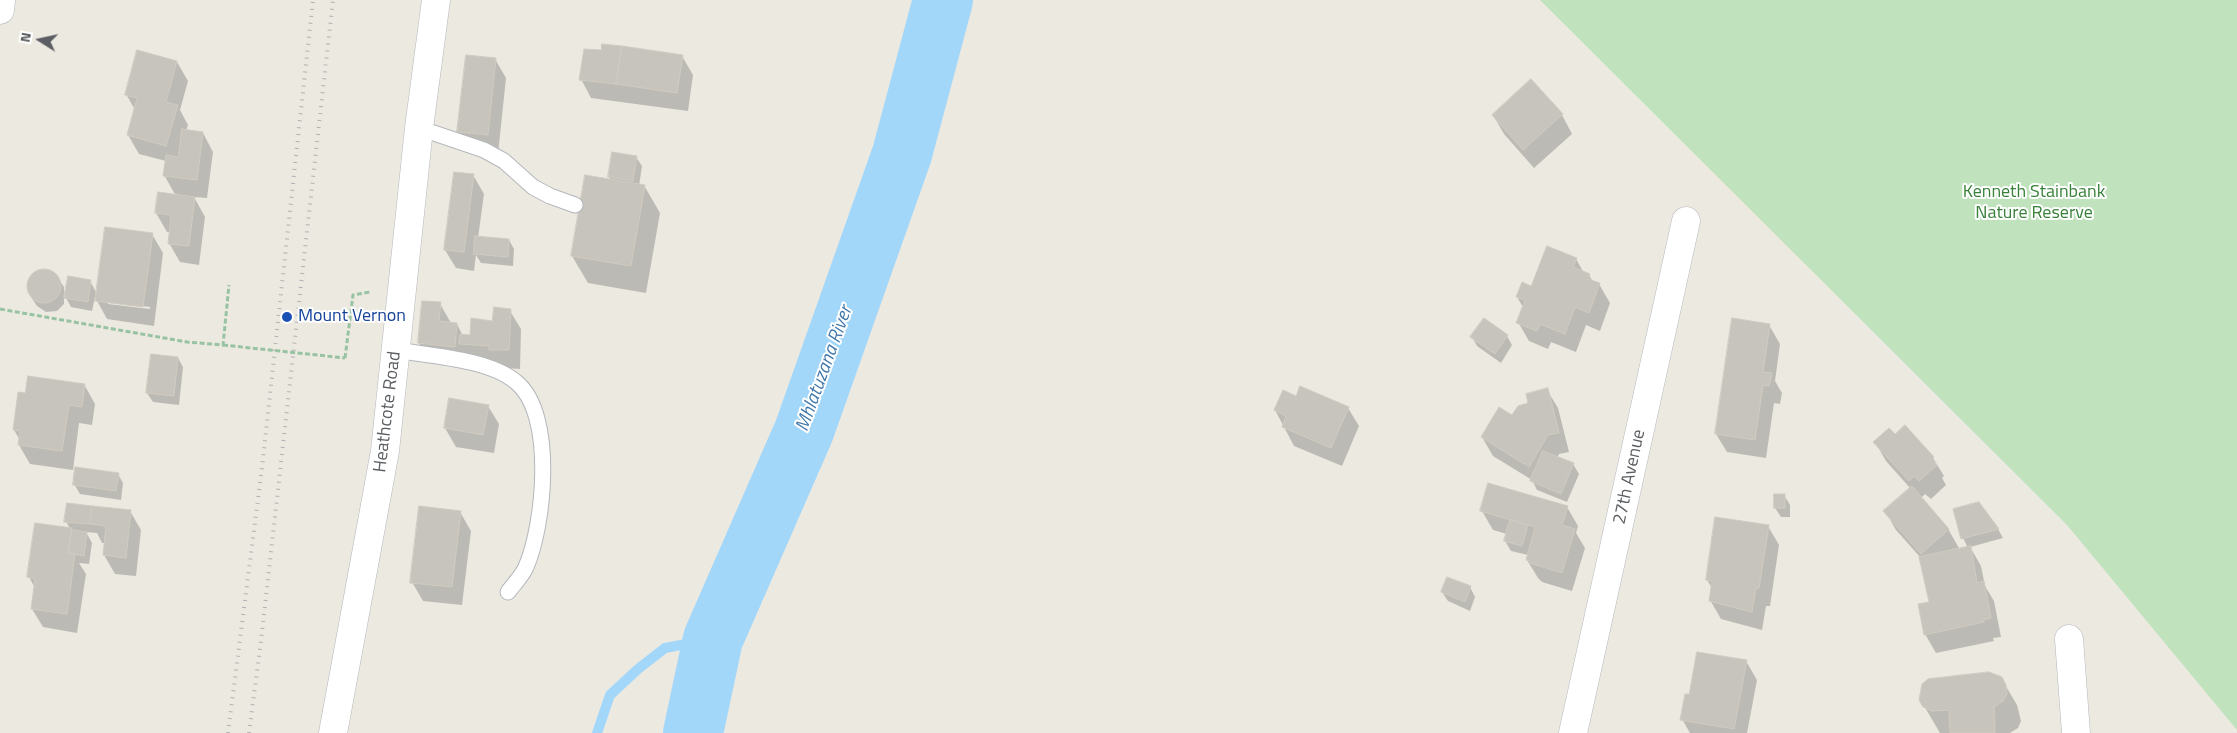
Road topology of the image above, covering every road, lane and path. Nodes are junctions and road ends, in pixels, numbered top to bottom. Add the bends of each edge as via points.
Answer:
1 (1, 0) edge
2 (436, 0) edge
3 (0, 10) edge
4 (419, 128) junction
5 (574, 205) dead end
6 (1686, 221) dead end
7 (229, 286) dead end
8 (403, 286) junction
9 (0, 309) edge
10 (223, 345) junction
11 (396, 350) junction
12 (508, 592) dead end
13 (2069, 639) dead end
14 (333, 733) edge
15 (1573, 733) edge
16 (2076, 733) edge

1 - 3 street
2 - 4 street, Heathcote Road
4 - 5 lane via 484,150 504,160 533,187
4 - 8 street, Heathcote Road
6 - 15 street, 27th Avenue
7 - 10 path
8 - 10 path, bridge via 353,295 345,358
8 - 11 street, Heathcote Road
9 - 10 path via 187,342
11 - 12 lane via 501,372 518,382 530,400 540,429 544,461 540,499 534,542 525,569
11 - 14 street, Heathcote Road via 385,451
13 - 16 street

